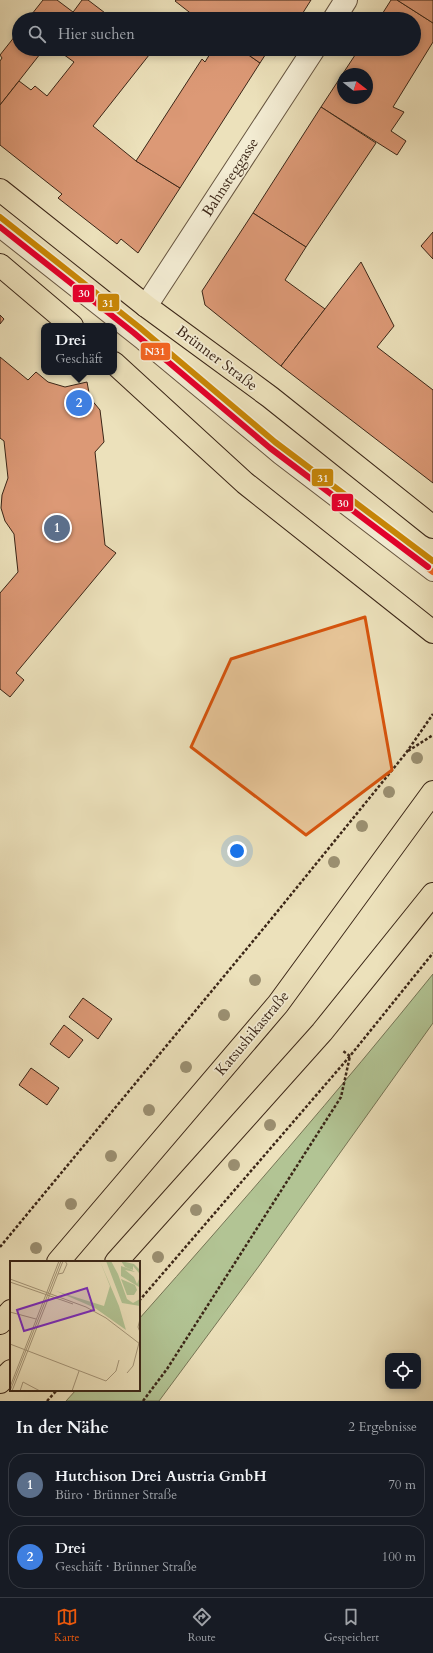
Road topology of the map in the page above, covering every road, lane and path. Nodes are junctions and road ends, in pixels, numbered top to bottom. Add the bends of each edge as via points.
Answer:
1 (346, 0) edge
2 (338, 12) edge
3 (309, 56) edge
4 (0, 190) edge
5 (0, 228) edge
6 (0, 265) edge
7 (146, 306) junction
8 (68, 323) edge
9 (117, 366) edge
10 (433, 527) edge
11 (433, 572) edge
12 (433, 632) edge
13 (433, 714) edge
14 (433, 735) edge
15 (406, 753) junction
16 (433, 792) edge
17 (433, 894) edge
18 (433, 953) edge
19 (322, 1032) junction
20 (350, 1056) junction
21 (0, 1247) edge
22 (59, 1261) edge
23 (117, 1261) edge
24 (140, 1300) edge
25 (10, 1312) edge
26 (0, 1323) edge
27 (10, 1372) edge
28 (0, 1382) edge
29 (56, 1391) edge
30 (47, 1401) edge
31 (143, 1401) edge

1 - 2 street
3 - 7 street, Bahnsteggasse
4 - 7 main road, Brünner Straße
5 - 11 lane via 143,341 280,455
6 - 8 main road
7 - 10 main road, Brünner Straße via 270,397
9 - 12 main road via 244,483
13 - 15 path
14 - 15 path
15 - 21 path
16 - 22 main road, Katsushikastraße via 278,1004
17 - 19 main road
18 - 20 path
19 - 20 path
19 - 23 main road
20 - 24 path
20 - 31 path via 341,1097 167,1369
25 - 26 main road
27 - 28 main road
29 - 30 path

